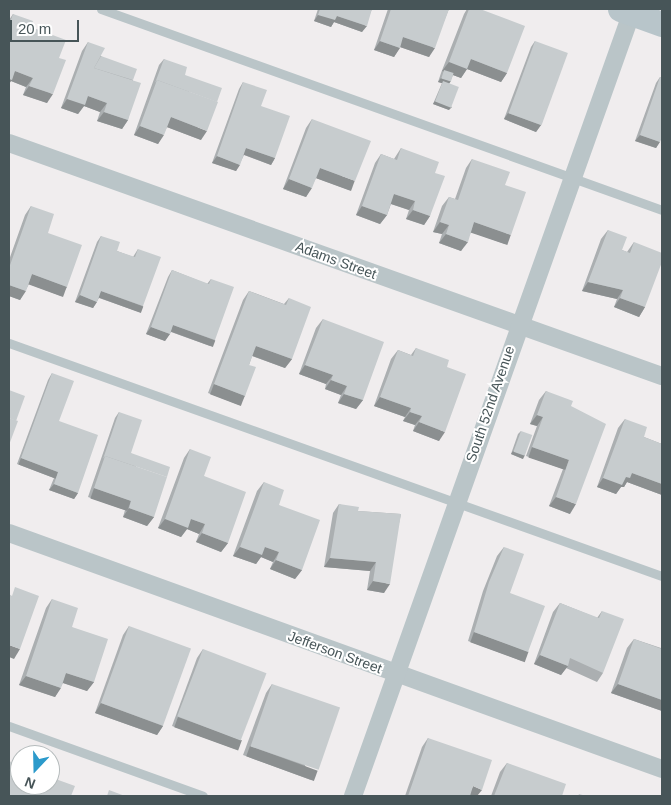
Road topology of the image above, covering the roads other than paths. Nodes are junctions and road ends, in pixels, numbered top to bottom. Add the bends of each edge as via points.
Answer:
1 (101, 9) edge
2 (628, 10) edge
3 (662, 24) edge
4 (9, 143) edge
5 (571, 178) junction
6 (662, 210) edge
7 (518, 325) junction
8 (9, 343) edge
9 (662, 376) edge
10 (456, 502) junction
11 (9, 534) edge
12 (662, 576) edge
13 (395, 674) junction
14 (9, 726) edge
15 (662, 769) edge
16 (203, 796) edge
17 (353, 796) edge

1 - 5 lane
2 - 3 street
2 - 5 street, South 52nd Avenue
4 - 7 street, Adams Street
5 - 6 lane
5 - 7 street, South 52nd Avenue
7 - 9 street, Adams Street
7 - 10 street, South 52nd Avenue
8 - 10 lane
10 - 12 lane
10 - 13 street, South 52nd Avenue
11 - 13 street, Jefferson Street
13 - 15 street, Jefferson Street
13 - 17 street, South 52nd Avenue
14 - 16 lane

